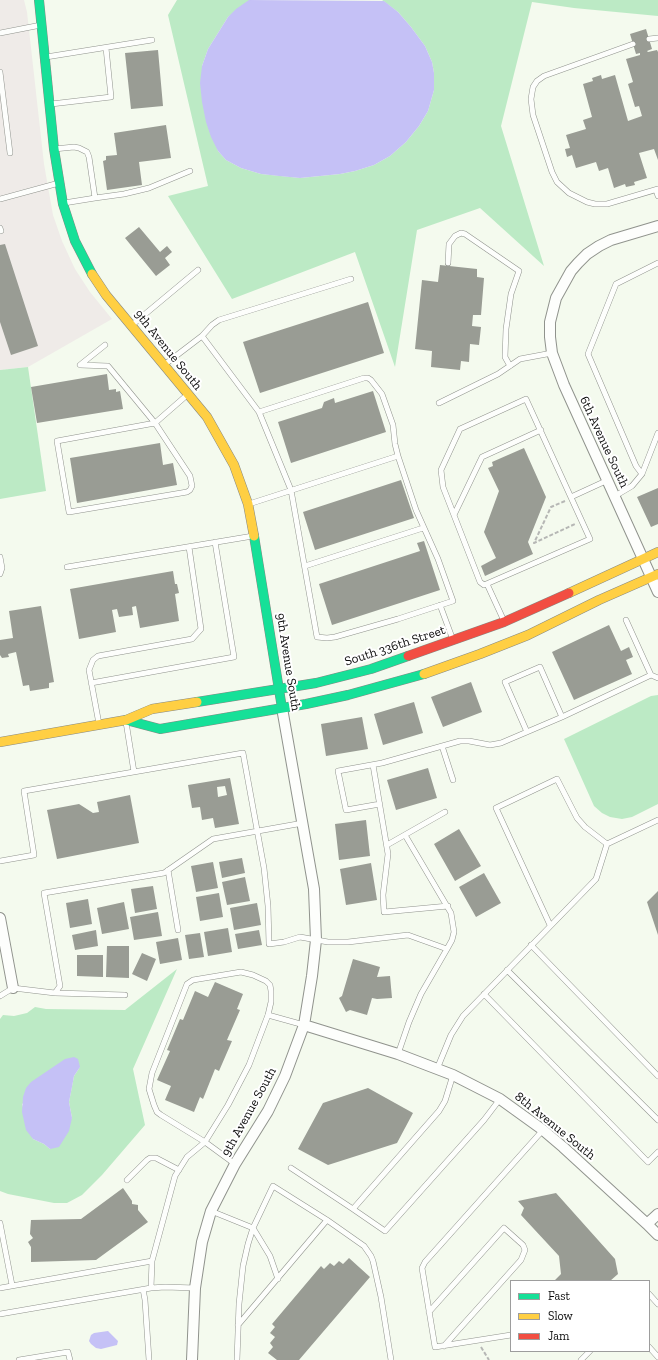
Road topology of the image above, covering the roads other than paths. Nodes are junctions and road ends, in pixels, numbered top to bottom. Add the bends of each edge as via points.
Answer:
1 (39, 0) edge
2 (42, 25) junction
3 (0, 33) edge
4 (658, 38) edge
5 (649, 39) dead end
6 (152, 40) dead end
7 (633, 44) dead end
8 (106, 48) junction
9 (45, 58) junction
10 (0, 72) edge
11 (50, 104) junction
12 (54, 149) junction
13 (10, 153) dead end
14 (190, 172) dead end
15 (59, 184) junction
16 (657, 190) edge
17 (658, 196) edge
18 (95, 198) junction
19 (0, 199) edge
20 (63, 204) junction
21 (658, 226) edge
22 (448, 263) dead end
23 (658, 263) edge
24 (198, 270) dead end
25 (351, 279) dead end
26 (131, 325) junction
27 (202, 336) junction
28 (105, 345) dead end
29 (552, 353) junction
30 (164, 365) junction
31 (510, 366) junction
32 (187, 395) junction
33 (439, 403) dead end
34 (259, 412) junction
35 (155, 423) junction
36 (541, 430) junction
37 (658, 433) edge
38 (656, 445) edge
39 (398, 456) junction
40 (642, 474) junction
41 (608, 480) junction
42 (291, 490) junction
43 (615, 496) junction
44 (571, 498) junction
45 (248, 504) junction
46 (454, 515) junction
47 (424, 528) junction
48 (254, 536) junction
49 (215, 542) junction
50 (189, 547) junction
51 (658, 552) edge
52 (0, 557) edge
53 (643, 559) junction
54 (305, 566) junction
55 (67, 567) dead end
56 (0, 574) edge
57 (655, 576) edge
58 (487, 584) junction
59 (658, 592) edge
60 (440, 605) junction
61 (626, 620) dead end
62 (504, 622) junction
63 (453, 641) junction
64 (651, 675) junction
65 (658, 678) edge
66 (91, 683) junction
67 (279, 688) junction
68 (282, 708) junction
69 (562, 717) junction
70 (126, 720) junction
71 (99, 725) junction
72 (527, 732) junction
73 (0, 742) edge
74 (442, 746) junction
75 (373, 764) junction
76 (134, 772) junction
77 (453, 780) dead end
78 (380, 804) junction
79 (445, 812) dead end
80 (658, 820) edge
81 (303, 823) junction
82 (257, 831) junction
83 (405, 835) junction
84 (607, 844) junction
85 (387, 846) junction
86 (0, 860) edge
87 (168, 870) junction
88 (448, 906) junction
89 (0, 918) edge
90 (550, 926) junction
91 (178, 930) dead end
92 (316, 940) junction
93 (531, 945) junction
94 (447, 949) junction
95 (507, 970) junction
96 (13, 988) junction
97 (55, 993) junction
98 (484, 994) junction
99 (125, 995) dead end
100 (0, 996) edge
101 (268, 1015) junction
102 (304, 1025) junction
103 (398, 1054) junction
104 (437, 1069) junction
105 (453, 1075) junction
106 (658, 1076) edge
107 (500, 1099) junction
108 (658, 1120) edge
109 (543, 1130) junction
110 (205, 1142) junction
111 (658, 1152) edge
112 (235, 1164) junction
113 (291, 1168) dead end
114 (179, 1170) junction
115 (127, 1180) dead end
116 (353, 1210) junction
117 (211, 1211) junction
118 (658, 1214) edge
119 (327, 1220) junction
120 (0, 1223) edge
121 (648, 1224) junction
122 (253, 1228) junction
123 (658, 1235) edge
124 (152, 1261) junction
125 (278, 1279) junction
126 (12, 1286) junction
127 (0, 1288) edge
128 (151, 1288) junction
129 (195, 1288) junction
130 (143, 1290) junction
131 (650, 1295) edge
132 (658, 1304) edge
133 (429, 1312) junction
134 (0, 1314) edge
135 (238, 1325) junction
136 (510, 1335) edge
137 (444, 1346) junction
138 (650, 1348) edge
139 (589, 1352) edge
140 (658, 1356) edge
141 (19, 1360) edge
142 (70, 1360) edge
143 (149, 1360) edge
144 (192, 1360) edge
145 (237, 1360) edge
146 (391, 1360) edge
147 (581, 1360) edge

1 - 2 main road, 9th Avenue South
2 - 3 lane
2 - 9 main road, 9th Avenue South
4 - 5 lane
6 - 8 lane
7 - 16 lane via 544,76 533,87 532,110 552,172 557,182 569,193 587,202 607,204
8 - 9 lane
8 - 11 lane via 112,97
9 - 11 main road, 9th Avenue South
10 - 13 lane
11 - 12 main road, 9th Avenue South
12 - 15 main road, 9th Avenue South
12 - 18 lane via 74,147 87,152
14 - 18 lane via 149,188
15 - 19 lane
15 - 20 main road, 9th Avenue South
16 - 17 lane
18 - 20 lane
20 - 26 main road, 9th Avenue South via 75,241 88,268
21 - 29 street, 6th Avenue South via 599,246 587,254 571,271 556,298 550,322
22 - 31 lane via 449,244 454,236 461,233 519,271 511,294 506,329 505,357
23 - 40 lane via 616,284 588,354 636,466
24 - 26 lane
25 - 27 lane via 219,320
26 - 30 main road, 9th Avenue South
27 - 30 lane
27 - 34 lane
28 - 35 lane via 80,365 108,366
29 - 31 lane via 520,359
29 - 41 street, 6th Avenue South
30 - 32 main road, 9th Avenue South
31 - 33 lane
32 - 35 lane
32 - 45 main road, 9th Avenue South via 213,426 226,449
34 - 39 lane via 368,378 382,394 393,425
34 - 42 lane
35 - 35 lane via 190,476 190,490 69,512 56,441
36 - 44 lane
36 - 46 lane via 482,457
36 - 46 lane via 526,399 460,429 440,473
37 - 38 lane
38 - 40 lane
39 - 42 lane
39 - 47 lane
40 - 43 lane via 632,486
41 - 43 street, 6th Avenue South
41 - 44 lane
42 - 45 lane
42 - 54 lane
43 - 53 street, 6th Avenue South
44 - 58 lane via 590,539
45 - 48 main road, 9th Avenue South
46 - 58 lane via 480,582
47 - 54 lane
47 - 60 lane via 453,601
48 - 49 lane
48 - 67 main road, 9th Avenue South
49 - 50 lane
49 - 66 lane via 234,657
50 - 55 lane
50 - 66 lane via 201,629 192,639 98,656 90,665
51 - 53 main road, South 336th Street
52 - 56 lane
53 - 57 street, 6th Avenue South
53 - 62 main road, South 336th Street
54 - 60 lane via 317,637 335,637
57 - 59 street, 6th Avenue South
57 - 68 main road, South 336th Street via 528,635 460,662 348,695
58 - 62 lane
60 - 63 lane
61 - 64 lane
62 - 63 main road, South 336th Street
63 - 67 main road, South 336th Street via 340,678
64 - 65 lane
64 - 69 lane
66 - 71 lane
67 - 68 main road, 9th Avenue South
67 - 70 main road, South 336th Street via 152,709
68 - 70 main road, South 336th Street via 160,729
68 - 81 street, 9th Avenue South
69 - 72 lane
69 - 72 lane via 540,667 505,682
70 - 71 main road, South 336th Street
70 - 76 lane
71 - 73 main road, South 336th Street
72 - 74 lane via 495,745 465,741
74 - 75 lane
74 - 77 lane
75 - 78 lane
75 - 78 lane via 338,771 346,810
76 - 82 lane via 244,753
76 - 86 lane via 24,791 34,855
78 - 85 lane
79 - 83 lane
80 - 84 lane
81 - 82 lane
81 - 92 street, 9th Avenue South via 314,889
82 - 87 lane via 214,839
82 - 92 lane via 266,888 270,944 300,937
83 - 85 lane
83 - 88 lane
84 - 90 lane via 596,879
84 - 90 lane via 577,818 557,779 496,808
85 - 88 lane via 384,912
87 - 91 lane
87 - 97 lane via 164,873 44,893 60,986
88 - 94 lane via 454,932
89 - 96 street
90 - 93 lane
92 - 94 lane via 348,942 408,935
92 - 102 street, 9th Avenue South
93 - 95 lane
93 - 106 lane
94 - 103 lane via 422,994
95 - 98 lane
95 - 108 lane
96 - 97 lane
96 - 100 lane
97 - 99 lane
98 - 104 lane via 463,1016 451,1035
98 - 111 lane via 648,1162
101 - 102 lane
101 - 110 lane via 249,1065
101 - 110 lane via 272,991 270,985 253,975 234,972 194,980 187,984 152,1073 149,1089 157,1112
102 - 103 street, 8th Avenue South
102 - 112 street, 9th Avenue South via 285,1076
103 - 104 street, 8th Avenue South
104 - 105 street, 8th Avenue South
105 - 107 street, 8th Avenue South
105 - 116 lane via 439,1111
107 - 109 street, 8th Avenue South
107 - 116 lane via 385,1232
109 - 121 street, 8th Avenue South
109 - 133 lane via 425,1262 422,1274
110 - 112 lane
110 - 114 lane via 187,1157
112 - 117 street, 9th Avenue South
113 - 116 lane
114 - 115 lane via 156,1158 150,1158
114 - 124 lane via 175,1176
117 - 122 lane
117 - 129 street, 9th Avenue South via 202,1242
118 - 121 street
119 - 122 lane via 273,1186
119 - 125 lane
119 - 146 lane via 364,1246 372,1256
120 - 126 lane
121 - 123 street, 8th Avenue South
122 - 125 lane via 270,1256
122 - 135 lane via 243,1266
124 - 126 lane
124 - 128 lane
125 - 135 lane
126 - 127 lane
128 - 129 lane
128 - 130 lane
129 - 144 street, 9th Avenue South
130 - 134 lane
130 - 143 lane
131 - 132 lane
133 - 137 lane via 435,1347
133 - 137 lane via 504,1228 523,1245 525,1250 521,1260
135 - 145 lane
136 - 137 lane
138 - 140 lane
139 - 147 lane
141 - 142 lane via 68,1352

